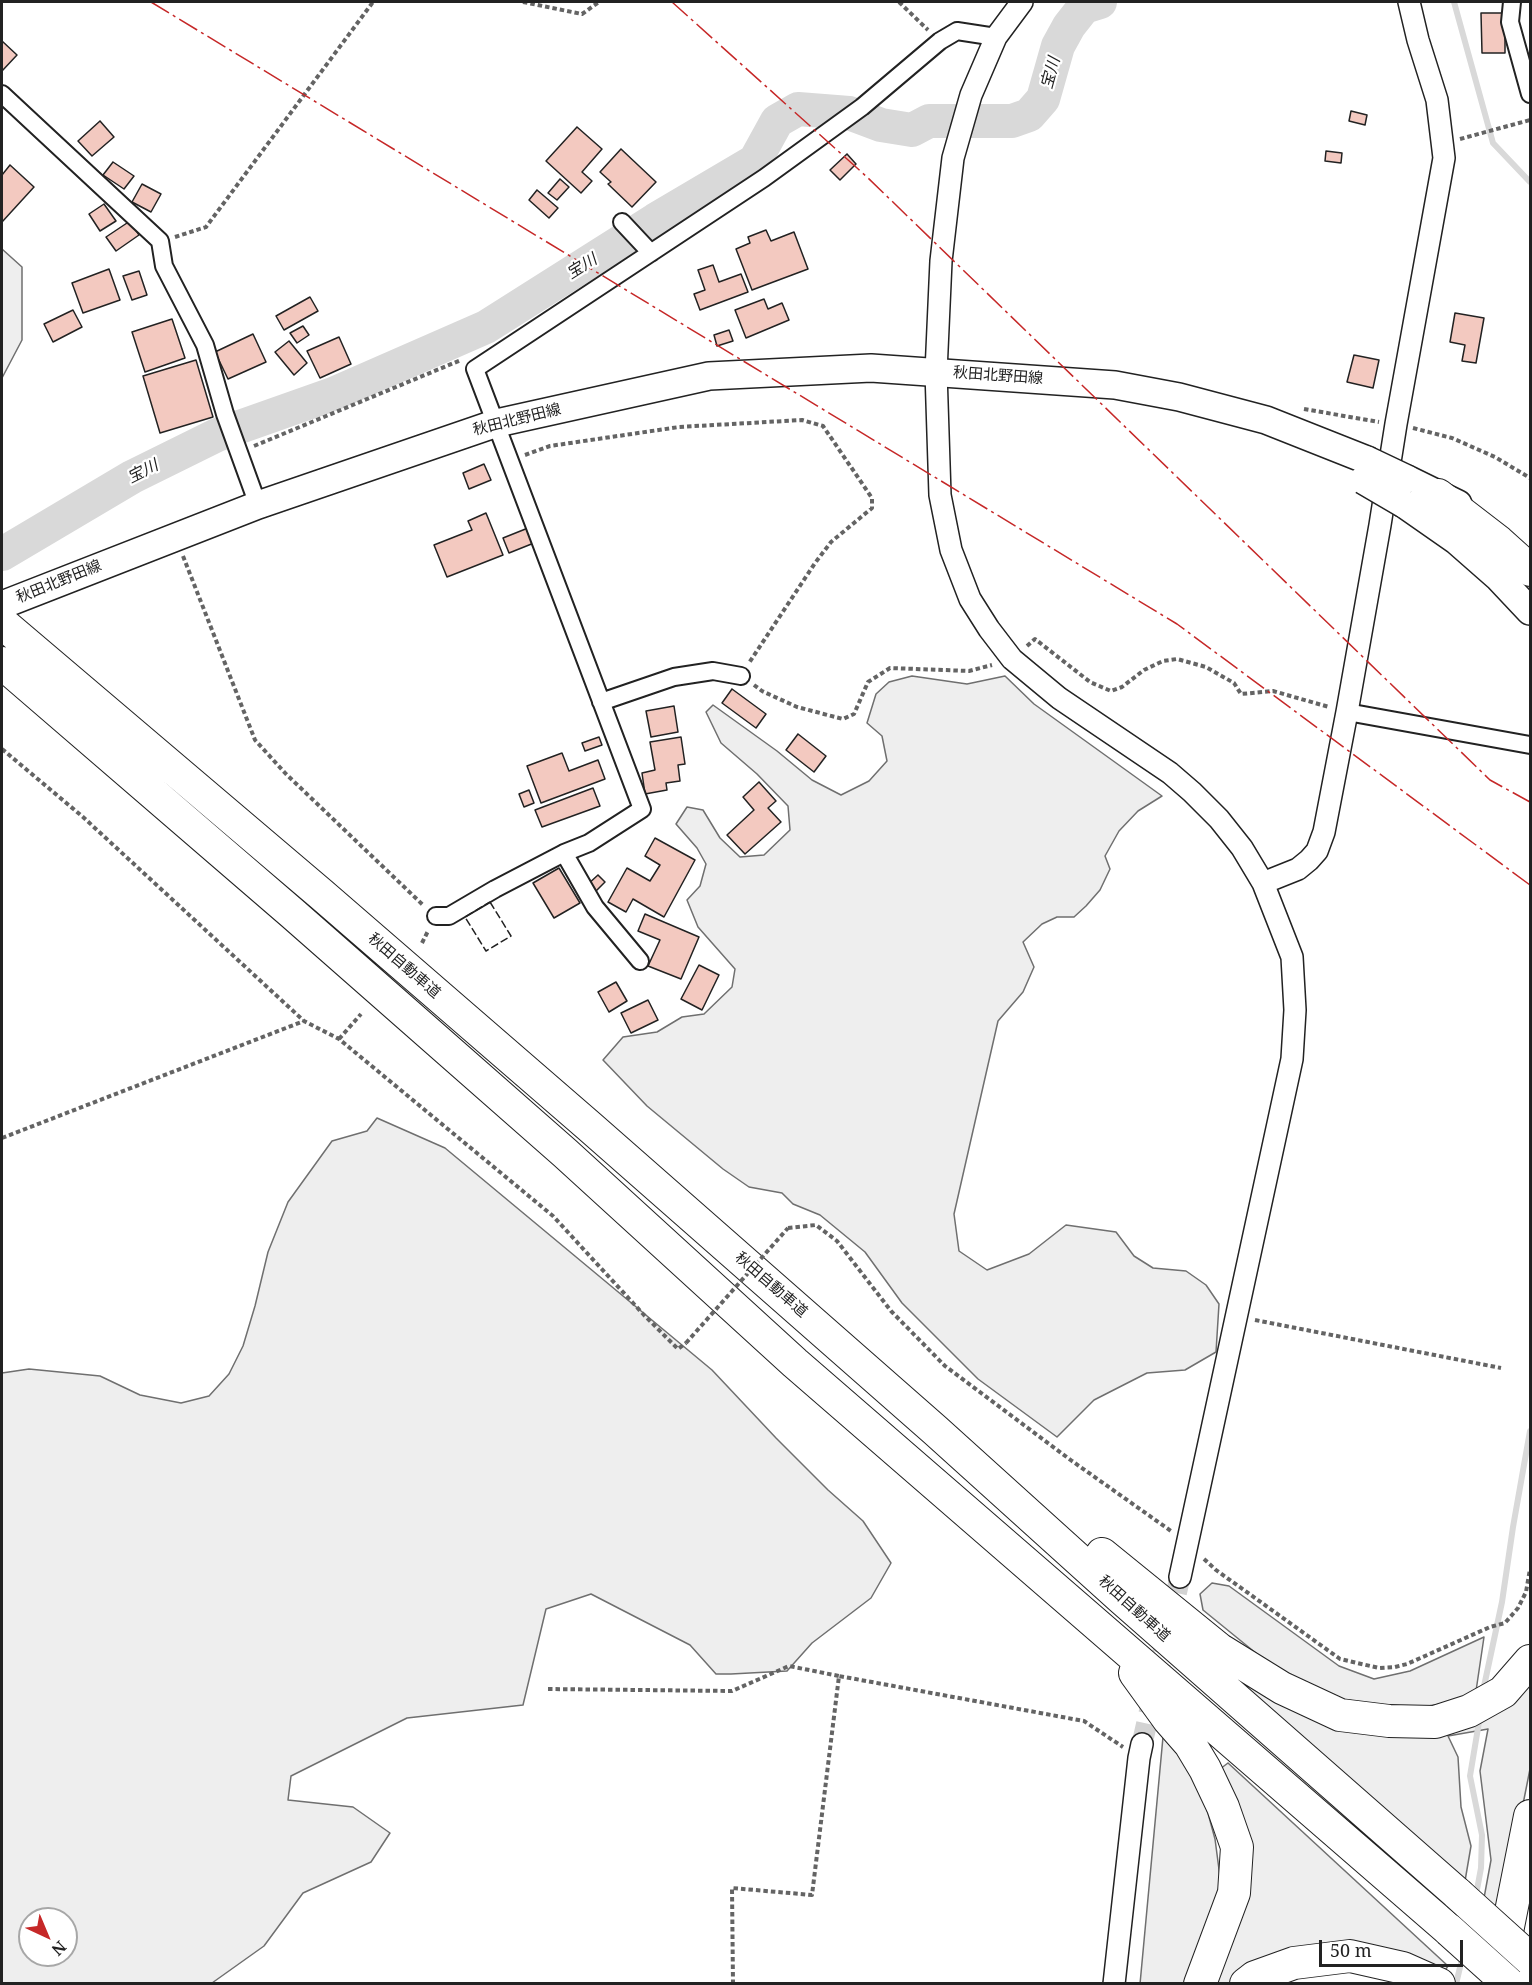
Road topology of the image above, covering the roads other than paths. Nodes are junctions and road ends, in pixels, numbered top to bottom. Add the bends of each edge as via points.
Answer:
1 (1022, 2) edge
2 (1409, 2) edge
3 (1512, 2) edge
4 (996, 37) junction
5 (1528, 77) edge
6 (2, 94) edge
7 (1530, 94) edge
8 (622, 222) dead end
9 (651, 253) junction
10 (936, 372) junction
11 (497, 423) junction
12 (1406, 492) junction
13 (1438, 495) junction
14 (258, 505) junction
15 (1530, 549) edge
16 (1530, 570) edge
17 (1530, 593) edge
18 (1530, 611) edge
19 (5, 620) edge
20 (2, 663) edge
21 (741, 676) road end
22 (601, 702) junction
23 (1347, 712) junction
24 (1530, 745) edge
25 (564, 853) junction
26 (1263, 883) junction
27 (436, 916) road end
28 (640, 961) dead end
29 (935, 1430) junction
30 (1180, 1577) tunnel mouth
31 (1102, 1628) junction
32 (1530, 1661) edge
33 (1140, 1751) tunnel mouth
34 (1530, 1816) edge
35 (1530, 1906) edge
36 (1530, 1959) edge
37 (1114, 1983) edge
38 (1200, 1983) edge
39 (1246, 1983) edge
40 (1439, 1983) edge
41 (1497, 1983) edge
42 (1509, 1983) edge
43 (1515, 1983) edge

1 - 4 street
2 - 23 street via 1437,100 1444,158
3 - 5 street via 1510,22
4 - 9 street via 957,31 940,41 862,107
4 - 10 street via 971,95 953,158 941,261
5 - 7 street
6 - 14 street via 160,241 164,266 205,345
8 - 9 street
9 - 11 street via 475,369
10 - 11 main road, 秋田北野田線 via 871,369 710,376
10 - 12 main road, 秋田北野田線, bridge via 1060,381 1262,435 1365,470
10 - 26 street via 940,495 951,550 970,599 989,629 1012,659 1059,698 1192,792 1242,848
11 - 14 main road, 秋田北野田線
11 - 22 street
12 - 13 main road, 秋田北野田線
12 - 17 main road via 1486,551
12 - 18 main road
13 - 15 main road, 秋田北野田線 via 1496,524
13 - 16 highway
14 - 19 main road, 秋田北野田線 via 176,536
19 - 29 highway, 秋田自動車道
20 - 31 highway via 565,1153 795,1363
21 - 22 street via 713,671 674,677
22 - 25 street via 642,809 589,843
23 - 24 street
23 - 26 street via 1317,851 1298,869
25 - 27 street via 449,916
25 - 28 street via 595,907
26 - 30 street via 1292,957 1292,1059
29 - 32 highway via 1041,1502 1219,1649 1282,1688 1340,1714 1435,1722 1469,1711 1503,1692
29 - 36 highway, 秋田自動車道, bridge
31 - 38 highway via 1190,1744 1223,1808 1237,1846 1234,1893
31 - 42 highway, bridge
33 - 37 street
34 - 41 highway
35 - 43 highway
39 - 40 highway via 1294,1963 1350,1956 1403,1968

